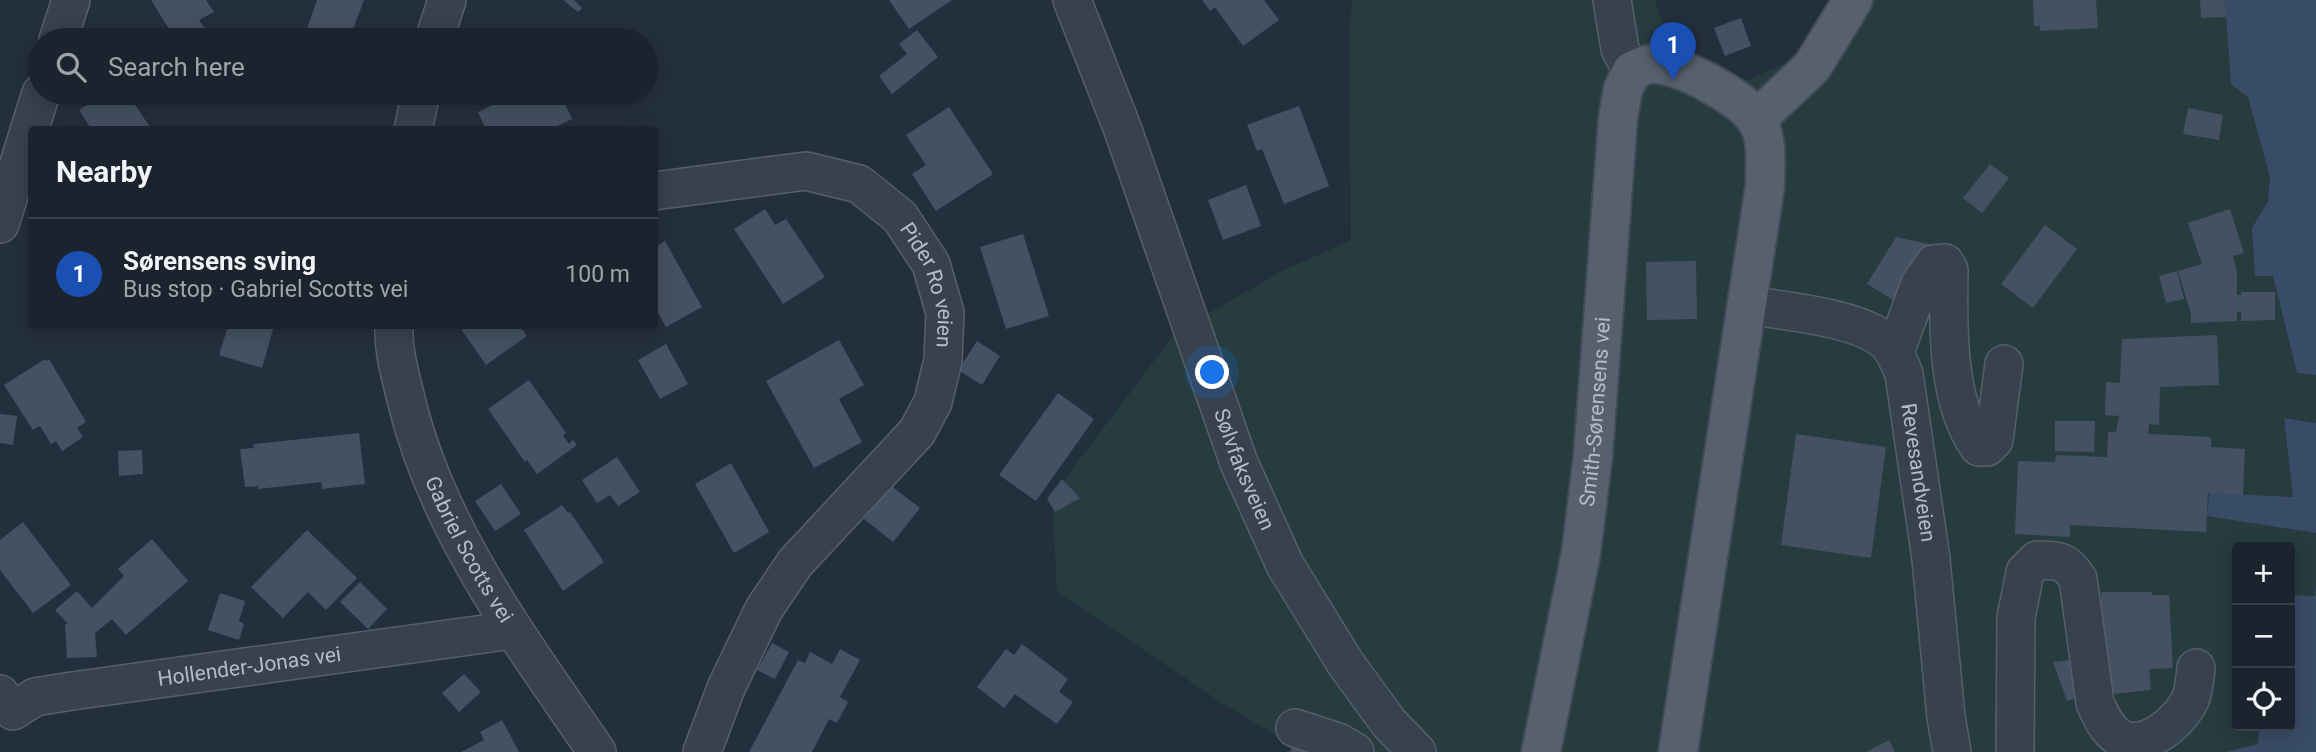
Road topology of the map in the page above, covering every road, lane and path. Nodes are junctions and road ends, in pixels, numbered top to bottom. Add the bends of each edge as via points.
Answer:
1 (71, 0) edge
2 (447, 0) edge
3 (1072, 0) edge
4 (1612, 0) edge
5 (1853, 0) edge
6 (62, 28) edge
7 (437, 28) edge
8 (1632, 71) junction
9 (37, 105) edge
10 (418, 105) edge
11 (1757, 119) junction
12 (31, 126) edge
13 (414, 126) edge
14 (28, 135) edge
15 (658, 190) edge
16 (0, 224) edge
17 (1747, 304) junction
18 (394, 329) edge
19 (1895, 352) junction
20 (2004, 364) dead end
21 (513, 629) junction
22 (2196, 667) dead end
23 (4, 712) edge
24 (1295, 728) dead end
25 (597, 752) edge
26 (702, 752) edge
27 (1355, 752) edge
28 (1416, 752) edge
29 (1541, 752) edge
30 (1678, 752) edge
31 (1952, 752) edge
32 (2015, 752) edge

1 - 6 street
2 - 7 street
3 - 28 street, Sølvfaksveien via 1128,143 1239,463 1284,565 1346,664
4 - 8 street via 1620,49
5 - 11 main road via 1811,67
8 - 11 main road via 1651,64 1666,65 1712,83
8 - 29 main road, Smith-Sørensens vei via 1618,118 1581,553
9 - 12 street
10 - 13 street
11 - 17 main road via 1766,149 1765,186
14 - 16 street
15 - 26 street, Pider Ro veien via 806,171 859,184 900,217 931,264 945,313 943,360 933,402 917,432 794,563 764,609
17 - 19 street via 1854,324
17 - 30 main road
18 - 21 street, Gabriel Scotts vei via 414,432 442,505
19 - 20 street via 1920,284 1934,264 1945,263 1959,407 1979,447 1994,440
19 - 31 street, Revesandveien via 1904,374 1931,559
21 - 23 street, Hollender-Jonas vei via 35,697
21 - 25 street, Gabriel Scotts vei
22 - 32 street via 2191,699 2177,719 2137,742 2120,739 2103,723 2095,704 2078,579 2061,561 2037,560 2025,572 2017,618
24 - 27 street

